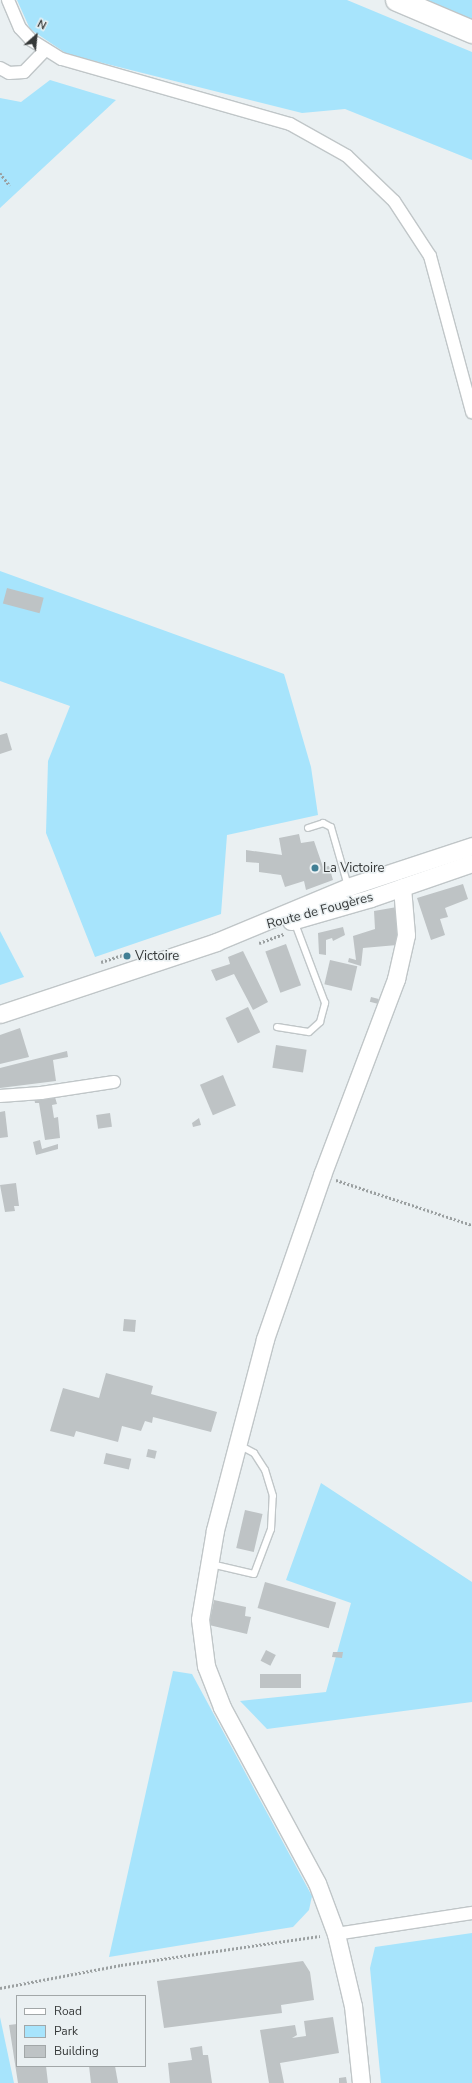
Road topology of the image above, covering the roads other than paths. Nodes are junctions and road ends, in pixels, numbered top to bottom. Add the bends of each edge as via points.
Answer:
1 (8, 0) edge
2 (397, 0) edge
3 (472, 32) edge
4 (44, 51) junction
5 (0, 68) edge
6 (472, 412) edge
7 (308, 828) dead end
8 (470, 852) edge
9 (379, 877) junction
10 (402, 886) junction
11 (351, 894) junction
12 (294, 920) junction
13 (236, 934) junction
14 (0, 1014) edge
15 (277, 1027) dead end
16 (114, 1082) dead end
17 (0, 1096) edge
18 (237, 1444) junction
19 (210, 1563) junction
20 (472, 1913) edge
21 (336, 1934) junction
22 (361, 2083) edge

1 - 4 street via 20,28
2 - 3 highway
4 - 5 street via 24,72 9,73
4 - 6 street via 83,66 290,124 347,156 394,201 430,256
7 - 11 lane via 323,823 331,827
8 - 9 street
8 - 10 street, Route de Fougères
9 - 10 street, Route de Fougères
9 - 11 street
10 - 11 street, Route de Fougères
10 - 18 street via 406,935 396,979 322,1176 265,1339
11 - 12 street, Route de Fougères
11 - 13 street
12 - 13 street, Route de Fougères
12 - 15 lane via 325,1003 320,1022 309,1032
13 - 14 street
16 - 17 street via 41,1093
18 - 19 street
18 - 19 lane via 254,1453 265,1470 273,1496 271,1529 254,1574
19 - 21 street via 200,1619 206,1666 222,1707 317,1884
20 - 21 street
21 - 22 street via 353,2006

